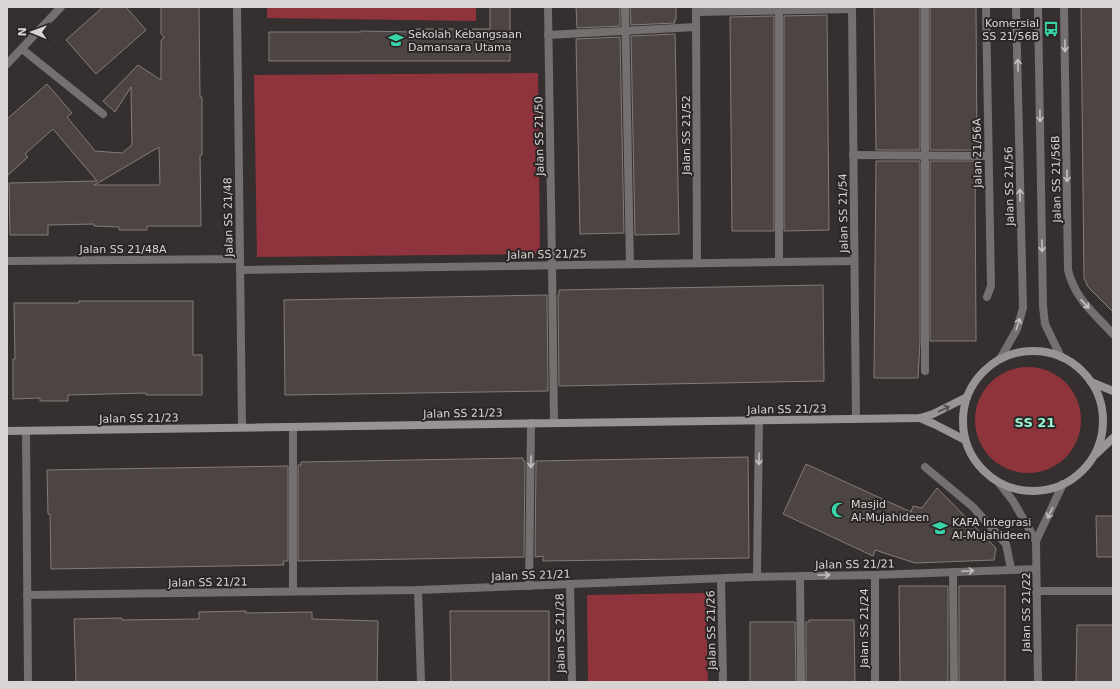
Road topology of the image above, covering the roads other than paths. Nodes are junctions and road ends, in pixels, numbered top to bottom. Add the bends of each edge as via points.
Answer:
1 (61, 7) edge
2 (236, 7) edge
3 (548, 7) edge
4 (625, 7) edge
5 (925, 7) edge
6 (986, 7) edge
7 (1016, 7) edge
8 (1038, 7) edge
9 (1064, 7) edge
10 (779, 8) edge
11 (852, 8) edge
12 (696, 9) edge
13 (696, 27) junction
14 (626, 30) junction
15 (548, 34) junction
16 (22, 49) junction
17 (7, 64) edge
18 (103, 114) dead end
19 (853, 154) junction
20 (924, 156) junction
21 (988, 156) junction
22 (240, 259) junction
23 (7, 261) edge
24 (854, 261) junction
25 (779, 262) junction
26 (697, 263) junction
27 (630, 264) junction
28 (552, 265) junction
29 (240, 270) junction
30 (987, 297) dead end
31 (1113, 334) edge
32 (1061, 357) junction
33 (1000, 359) junction
34 (925, 371) dead end
35 (1091, 382) junction
36 (1113, 391) edge
37 (967, 397) junction
38 (920, 418) junction
39 (856, 419) junction
40 (759, 420) junction
41 (531, 423) junction
42 (554, 423) junction
43 (242, 427) junction
44 (293, 427) junction
45 (7, 431) edge
46 (26, 431) junction
47 (1113, 438) edge
48 (965, 440) junction
49 (1092, 458) junction
50 (925, 467) dead end
51 (999, 483) junction
52 (1063, 484) junction
53 (1036, 541) junction
54 (1011, 569) junction
55 (1036, 569) junction
56 (954, 572) junction
57 (875, 575) junction
58 (800, 576) junction
59 (757, 577) junction
60 (721, 579) junction
61 (570, 584) junction
62 (529, 586) junction
63 (418, 590) junction
64 (1036, 591) junction
65 (1113, 591) edge
66 (293, 592) junction
67 (27, 595) junction
68 (28, 682) edge
69 (420, 682) edge
70 (572, 682) edge
71 (723, 682) edge
72 (801, 682) edge
73 (875, 682) edge
74 (954, 682) edge
75 (1038, 682) edge

1 - 16 street
2 - 22 street, Jalan SS 21/48
3 - 15 street, Jalan SS 21/50
4 - 14 street
5 - 20 street
6 - 21 street, Jalan 21/56A
33 -> 7 street, Jalan SS 21/56 via 1017,329 1023,308
8 -> 32 street via 1043,306 1045,324
9 -> 31 street, Jalan SS 21/56B via 1068,270 1080,299
10 - 11 street
10 - 12 street
10 - 25 street
11 - 19 street, Jalan SS 21/54
12 - 13 street, Jalan SS 21/52
13 - 14 street
13 - 26 street, Jalan SS 21/52
14 - 15 street
14 - 27 street
15 - 28 street, Jalan SS 21/50
16 - 17 street
16 - 18 street
19 - 20 street
19 - 24 street, Jalan SS 21/54
20 - 21 street
20 - 34 street
21 - 30 street, Jalan 21/56A via 991,286
22 - 23 street, Jalan SS 21/48A
22 - 29 street, Jalan SS 21/48
24 - 25 street, Jalan SS 21/25
24 - 39 street, Jalan SS 21/54
25 - 26 street, Jalan SS 21/25
26 - 27 street, Jalan SS 21/25
27 - 28 street, Jalan SS 21/25
28 - 29 street, Jalan SS 21/25
28 - 42 street, Jalan SS 21/50
29 - 43 street, Jalan SS 21/48
32 - 33 street via 1039,351 1016,353
32 - 35 street via 1077,367
33 - 37 street via 986,369
35 - 36 street
35 - 49 street via 1100,399 1102,420 1100,439
38 -> 37 street, Jalan SS 21/23 via 934,414
37 - 48 street via 963,411
38 - 39 street, Jalan SS 21/23
38 - 48 street, Jalan SS 21/23
39 - 40 street, Jalan SS 21/23
40 - 42 street, Jalan SS 21/23
40 -> 59 street
41 - 42 street, Jalan SS 21/23
41 - 44 street, Jalan SS 21/23
41 -> 62 street
43 - 44 street, Jalan SS 21/23
43 - 46 street, Jalan SS 21/23
44 - 66 street
45 - 46 street, Jalan SS 21/23
46 - 67 street
47 - 49 street
48 - 51 street via 980,467
49 - 52 street via 1079,473
50 - 54 street via 973,507 1006,544
51 - 52 street via 1016,490 1032,491 1048,490
51 - 53 street, Jalan SS 21/22 via 1013,501
52 -> 53 street, Jalan SS 21/22
53 - 55 street, Jalan SS 21/22
54 - 55 street, Jalan SS 21/21
56 -> 54 street, Jalan SS 21/21
55 - 64 street, Jalan SS 21/22
56 - 57 street, Jalan SS 21/21
56 - 74 street
58 -> 57 street, Jalan SS 21/21
57 - 73 street, Jalan SS 21/24
58 - 59 street, Jalan SS 21/21
58 - 72 street
59 - 60 street, Jalan SS 21/21
60 - 61 street, Jalan SS 21/21
60 - 71 street, Jalan SS 21/26
61 - 62 street, Jalan SS 21/21
61 - 70 street, Jalan SS 21/28
62 - 63 street, Jalan SS 21/21
63 - 66 street, Jalan SS 21/21
63 - 69 street
64 - 65 street
64 - 75 street, Jalan SS 21/22
66 - 67 street, Jalan SS 21/21
67 - 68 street

